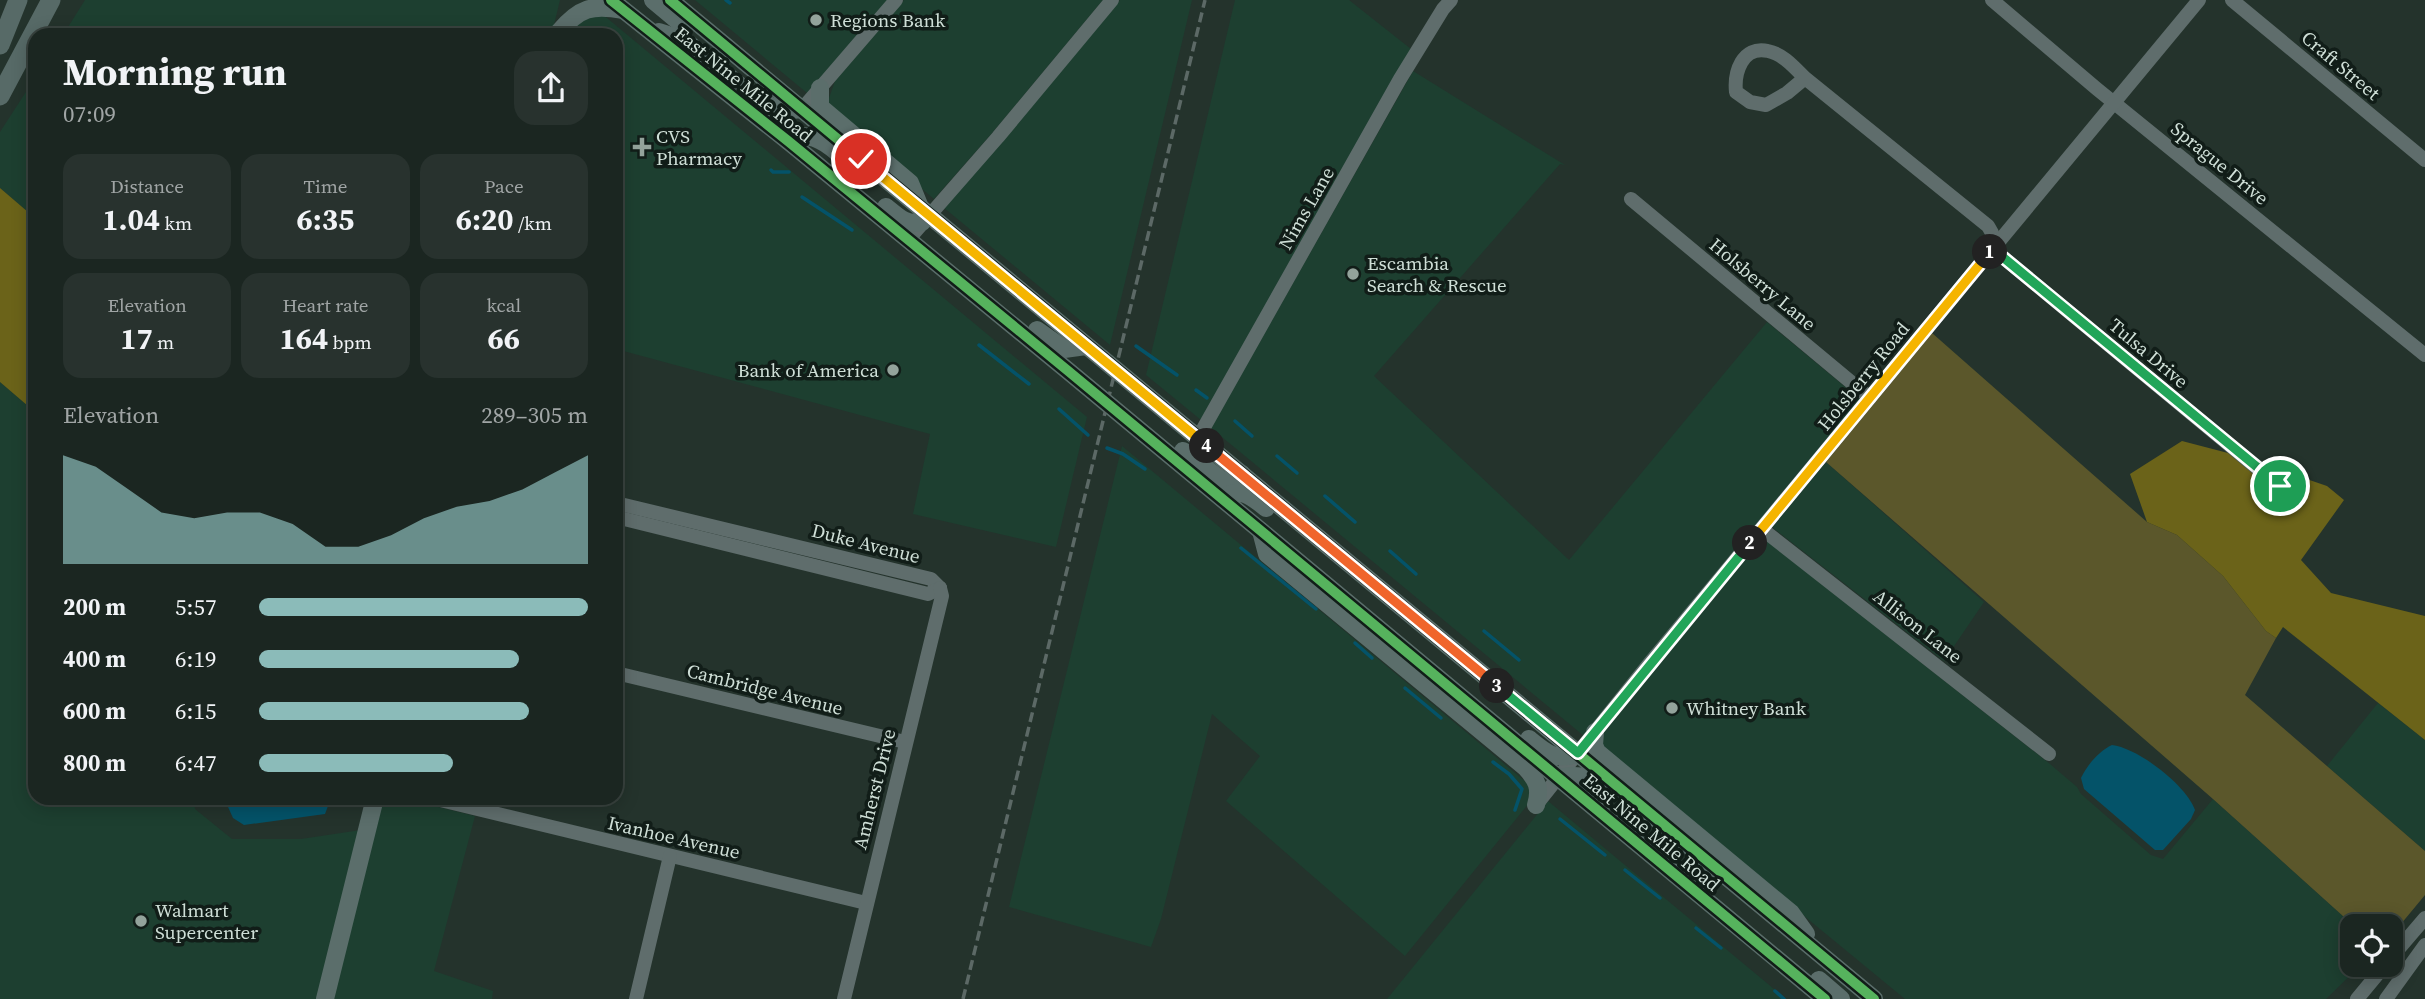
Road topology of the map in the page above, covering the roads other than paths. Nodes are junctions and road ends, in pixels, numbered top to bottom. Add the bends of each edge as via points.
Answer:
1 (18, 0) edge
2 (51, 0) edge
3 (567, 0) edge
4 (653, 0) edge
5 (670, 0) edge
6 (896, 0) edge
7 (1112, 0) edge
8 (1451, 0) edge
9 (1992, 0) edge
10 (2199, 0) edge
11 (2232, 0) edge
12 (617, 5) edge
13 (36, 28) edge
14 (559, 28) edge
15 (563, 28) edge
16 (649, 29) junction
17 (28, 43) edge
18 (0, 45) edge
19 (1805, 78) junction
20 (820, 88) junction
21 (782, 93) junction
22 (0, 96) edge
23 (2114, 102) junction
24 (802, 109) junction
25 (788, 141) junction
26 (2425, 160) edge
27 (817, 165) junction
28 (1631, 199) dead end
29 (924, 215) junction
30 (908, 240) junction
31 (1993, 249) junction
32 (966, 288) junction
33 (1087, 346) junction
34 (2425, 355) edge
35 (1067, 370) junction
36 (1870, 398) junction
37 (1126, 419) junction
38 (1198, 438) junction
39 (1242, 474) junction
40 (2280, 486) dead end
41 (1222, 498) junction
42 (623, 505) edge
43 (623, 519) edge
44 (1762, 529) junction
45 (1261, 531) junction
46 (1341, 556) junction
47 (1301, 564) junction
48 (940, 588) junction
49 (623, 675) edge
50 (1595, 732) junction
51 (905, 742) junction
52 (1578, 753) junction
53 (2049, 754) dead end
54 (1559, 778) junction
55 (373, 805) edge
56 (461, 805) edge
57 (1536, 805) joint
58 (670, 856) junction
59 (1700, 895) junction
60 (866, 903) junction
61 (2425, 918) edge
62 (2403, 944) edge
63 (2425, 945) edge
64 (1827, 960) junction
65 (2375, 977) edge
66 (325, 999) edge
67 (636, 999) edge
68 (844, 999) edge
69 (1825, 999) edge
70 (1841, 999) edge
71 (1874, 999) edge
72 (2357, 999) edge
73 (2386, 999) edge

1 - 18 highway
2 - 13 highway
3 - 14 main road
4 - 21 main road via 758,87
5 - 21 main road, East Nine Mile Road
6 - 20 street
7 - 29 street via 998,137
8 - 38 street, Nims Lane via 1400,79
9 - 23 street, Sprague Drive
10 - 23 street, Holsberry Road
11 - 26 street, Craft Street
12 - 15 main road via 581,10
12 - 16 main road, East Nine Mile Road
16 - 24 main road via 684,40 757,100 782,111
16 - 25 main road, East Nine Mile Road
17 - 22 highway
19 - 19 street via 1766,105 1750,103 1736,92 1734,77 1742,58 1755,50 1788,61
19 - 31 street via 1988,226
20 - 24 street
20 - 29 main road via 820,107 910,183
21 - 24 main road, East Nine Mile Road
23 - 31 street, Holsberry Road
23 - 34 street, Sprague Drive
24 - 29 main road, East Nine Mile Road
25 - 27 main road, East Nine Mile Road
25 - 29 main road via 802,135 825,142
27 - 29 main road via 848,176 901,220 913,225
27 - 30 main road, East Nine Mile Road
28 - 36 street, Holsberry Lane
29 - 30 street
29 - 33 main road, East Nine Mile Road via 1015,300 1045,311
30 - 32 main road, East Nine Mile Road
31 - 36 street, Holsberry Road
31 - 40 street, Tulsa Drive
32 - 33 main road via 991,295 1064,349
32 - 35 main road, East Nine Mile Road
33 - 35 main road
33 - 38 main road, East Nine Mile Road
35 - 37 main road, East Nine Mile Road
36 - 44 street, Holsberry Road
37 - 39 main road via 1152,426 1221,480 1235,483
37 - 41 main road, East Nine Mile Road
38 - 39 main road, East Nine Mile Road
39 - 46 main road, East Nine Mile Road
41 - 45 main road, East Nine Mile Road
41 - 46 main road via 1233,492 1246,494 1318,551
42 - 48 street, Duke Avenue via 931,579
43 - 48 street, Duke Avenue via 928,594
44 - 50 street, Holsberry Road
44 - 53 street, Allison Lane
45 - 47 main road, East Nine Mile Road
45 - 57 main road via 1267,554 1525,766 1540,792
46 - 52 main road, East Nine Mile Road
47 - 52 main road via 1326,572 1540,748 1566,758
47 - 54 main road, East Nine Mile Road
48 - 51 street, Amherst Drive via 942,596
49 - 51 street, Cambridge Avenue
50 - 52 street, Holsberry Road
50 - 64 main road via 1597,752 1791,913
51 - 60 street, Amherst Drive
52 - 54 street, Holsberry Road
52 - 64 main road, East Nine Mile Road
54 - 57 street, Holsberry Road
54 - 59 main road, East Nine Mile Road
54 - 64 main road via 1576,774 1599,784 1794,948
55 - 66 main road
56 - 58 street, Ivanhoe Avenue
58 - 60 street, Ivanhoe Avenue
58 - 67 street
59 - 69 main road, East Nine Mile Road
59 - 70 main road via 1735,910
60 - 68 street, Amherst Drive
61 - 62 street
63 - 73 street
64 - 71 main road, East Nine Mile Road
65 - 72 street

